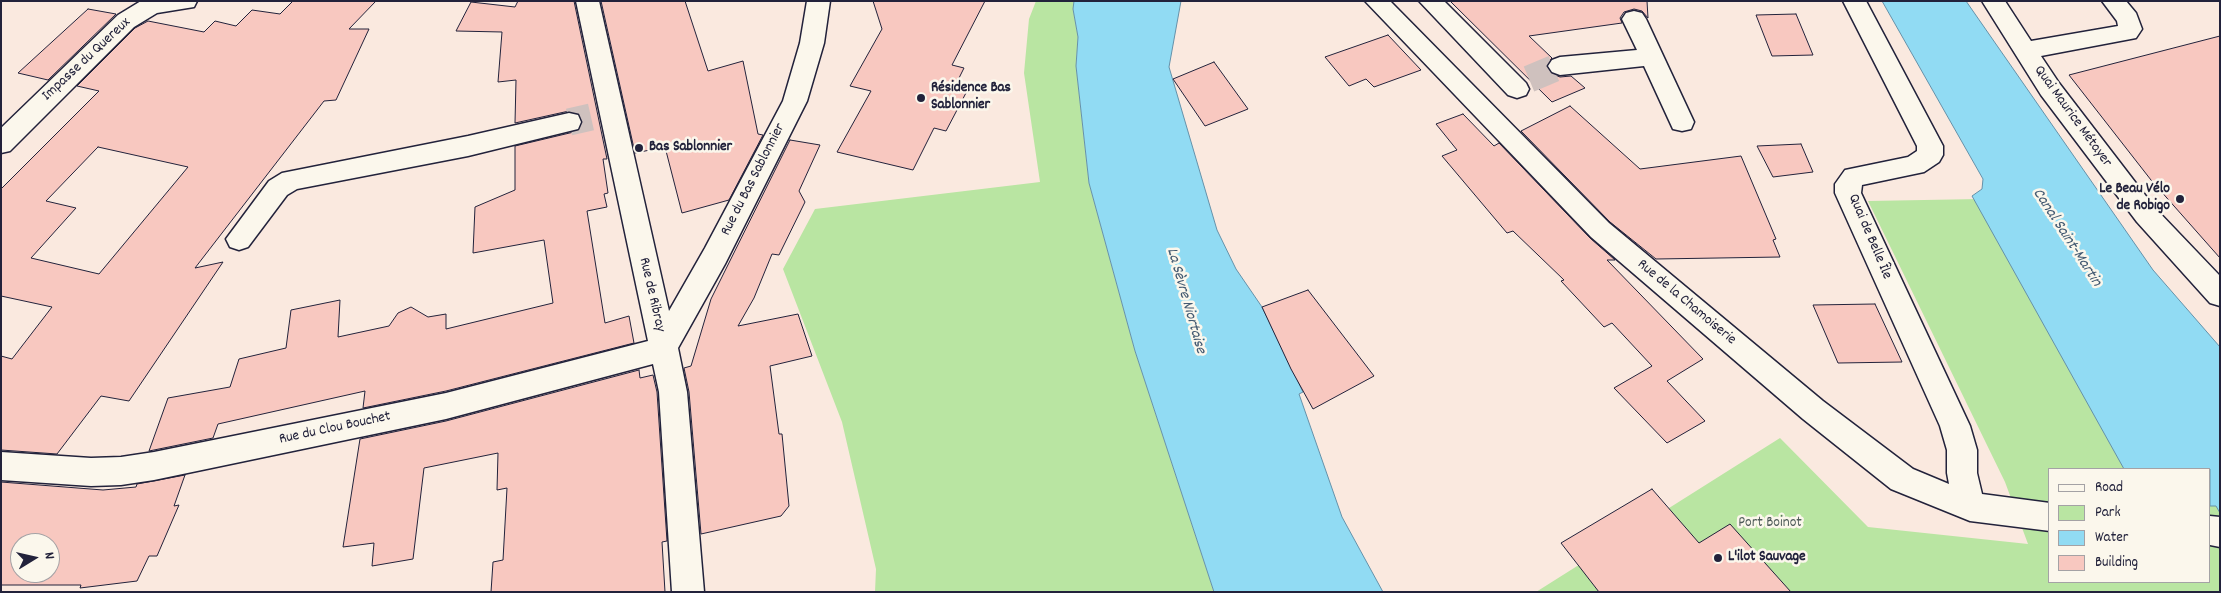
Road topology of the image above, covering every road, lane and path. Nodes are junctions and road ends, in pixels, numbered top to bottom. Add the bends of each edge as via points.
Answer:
1 (186, 1) edge
2 (587, 1) edge
3 (819, 1) edge
4 (1376, 1) edge
5 (1430, 1) edge
6 (1854, 1) edge
7 (1992, 1) edge
8 (2113, 1) edge
9 (1634, 19) dead end
10 (2025, 51) junction
11 (1650, 57) junction
12 (1560, 66) tunnel mouth
13 (1486, 113) junction
14 (590, 117) junction
15 (1682, 122) dead end
16 (1, 144) edge
17 (239, 239) dead end
18 (2218, 289) edge
19 (663, 348) junction
20 (1, 466) edge
21 (1970, 507) junction
22 (2048, 517) edge
23 (688, 592) edge

1 - 16 street, Impasse du Quereux via 151,6 126,21
2 - 14 street, Rue de Ribray
3 - 19 street, Rue du Bas Sablonnier via 812,43 795,101
4 - 13 street, Rue de la Chamoiserie
5 - 13 street via 1523,84
6 - 21 street, Quai de Belle Île via 1930,146 1930,156 1915,165 1854,177 1848,184 1848,193 1955,426 1962,450 1962,472
7 - 10 street, Quai Maurice Métayer
8 - 10 street via 2128,19 2128,32
9 - 11 street
10 - 18 street, Quai Maurice Métayer via 2146,215
11 - 12 street
11 - 15 street
13 - 21 street, Rue de la Chamoiserie via 1600,230 1813,410 1902,479
14 - 17 street via 468,146 291,180 278,188
14 - 19 street, Rue de Ribray
19 - 20 street, Rue du Clou Bouchet via 637,358 446,406 154,466 91,472
19 - 23 street, Rue de Ribray via 677,417
21 - 22 street, Rue de la Chamoiserie

